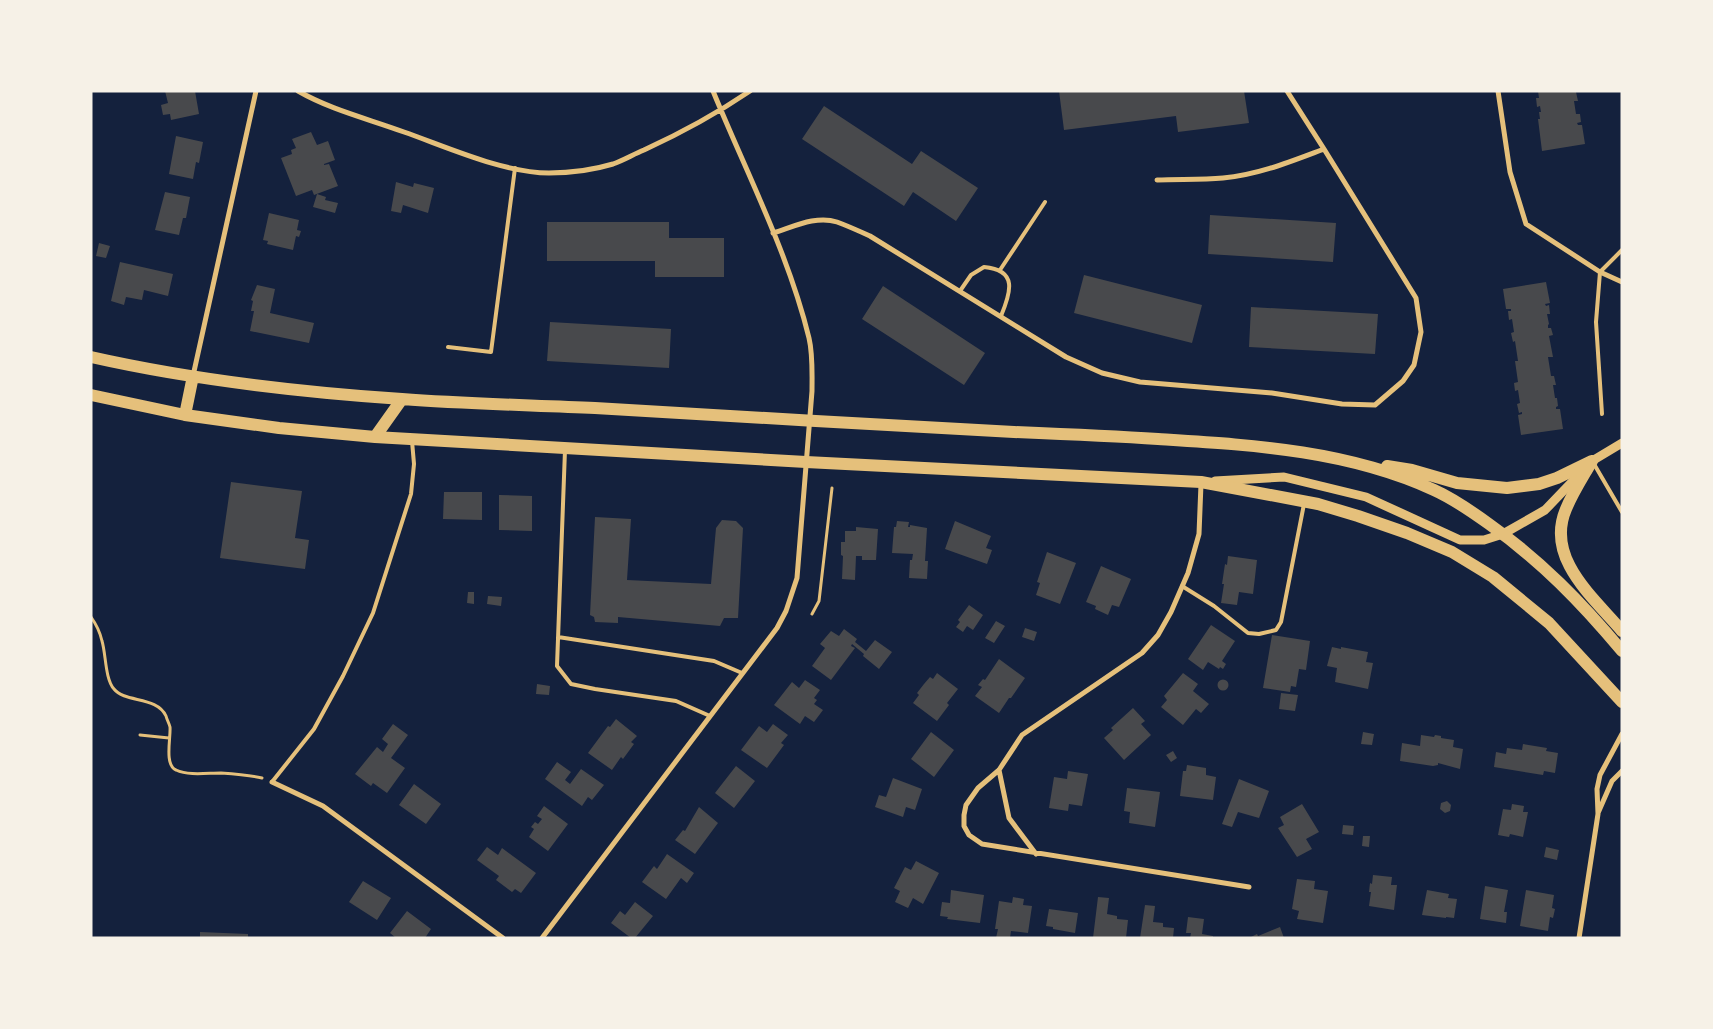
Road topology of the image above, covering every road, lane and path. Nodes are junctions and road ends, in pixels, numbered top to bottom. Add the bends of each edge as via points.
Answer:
1 (256, 91) edge
2 (298, 91) edge
3 (713, 91) edge
4 (750, 91) edge
5 (1287, 91) edge
6 (1498, 91) edge
7 (721, 111) junction
8 (1324, 149) junction
9 (515, 168) junction
10 (1157, 180) dead end
11 (1045, 202) dead end
12 (773, 233) junction
13 (1622, 250) edge
14 (1000, 270) junction
15 (1600, 272) junction
16 (1622, 282) edge
17 (960, 291) junction
18 (1001, 316) junction
19 (448, 347) dead end
20 (91, 357) edge
21 (192, 376) junction
22 (91, 395) edge
23 (402, 399) junction
24 (1602, 414) dead end
25 (185, 415) junction
26 (811, 420) junction
27 (375, 437) junction
28 (412, 439) junction
29 (1622, 443) edge
30 (566, 448) junction
31 (1592, 461) junction
32 (806, 462) junction
33 (1350, 462) junction
34 (1201, 482) junction
35 (832, 488) dead end
36 (1304, 502) junction
37 (1622, 512) edge
38 (1503, 534) junction
39 (1182, 586) junction
40 (812, 614) dead end
41 (91, 617) edge
42 (1622, 631) edge
43 (558, 637) junction
44 (1622, 652) edge
45 (742, 673) junction
46 (1622, 702) edge
47 (710, 716) junction
48 (1622, 734) edge
49 (140, 735) dead end
50 (169, 738) junction
51 (999, 770) junction
52 (1622, 771) edge
53 (272, 782) junction
54 (1598, 814) junction
55 (1036, 854) junction
56 (1249, 887) dead end
57 (503, 938) edge
58 (542, 938) edge
59 (1579, 938) edge

1 - 21 street
2 - 9 street via 309,98 450,149
3 - 7 street
4 - 7 street
5 - 8 street
6 - 15 street via 1510,172 1526,224
7 - 9 street via 613,164 548,173
7 - 12 street
8 - 10 street via 1246,174
8 - 18 street via 1416,298 1420,318 1420,343 1414,365 1403,382 1375,405 1118,378 1073,360
9 - 19 lane via 491,352
11 - 14 lane
12 - 17 street via 813,220 837,222 870,236
12 - 26 street via 809,339
13 - 15 lane
14 - 17 lane via 984,267 971,275
14 - 18 lane via 1008,284 1009,296
15 - 16 street
15 - 24 lane via 1596,322
17 - 18 street
20 - 21 main road
21 - 23 main road
21 - 25 main road
22 - 25 main road
23 - 26 main road
23 - 27 main road
25 - 27 main road
26 - 32 street
26 - 33 main road via 1217,442 1304,452
27 - 28 main road
28 - 30 main road
28 - 53 lane via 411,494 373,613 314,729
29 - 31 street
30 - 32 main road
30 - 43 lane
31 - 33 main road via 1539,484 1508,488 1457,483 1412,470
31 - 37 lane
31 - 38 street via 1545,510
31 - 42 main road via 1566,509 1560,528 1561,545 1570,570
32 - 34 main road
32 - 45 street via 793,594 777,628
33 - 38 main road via 1434,490 1464,506
34 - 36 main road
34 - 38 street via 1284,477 1366,497 1460,540 1484,540
34 - 39 street via 1199,534
35 - 40 path via 819,601
36 - 39 lane via 1281,622 1276,630 1248,633
36 - 46 main road via 1408,533 1452,552 1493,577 1549,623
38 - 44 main road via 1550,572
39 - 51 street via 1158,635 1142,653 1022,735
41 - 50 path via 102,641 114,690 161,709 170,725
43 - 45 lane via 714,661
43 - 47 lane via 557,666 571,684 676,701
45 - 47 street
47 - 58 street
48 - 54 street via 1600,775
49 - 50 path
50 - 53 path via 169,760 175,770 245,775
51 - 55 street via 1009,818
51 - 55 street via 978,788 966,805 964,826 969,835 982,844
52 - 54 street via 1612,781
53 - 57 street via 323,806
54 - 59 street
55 - 56 street

